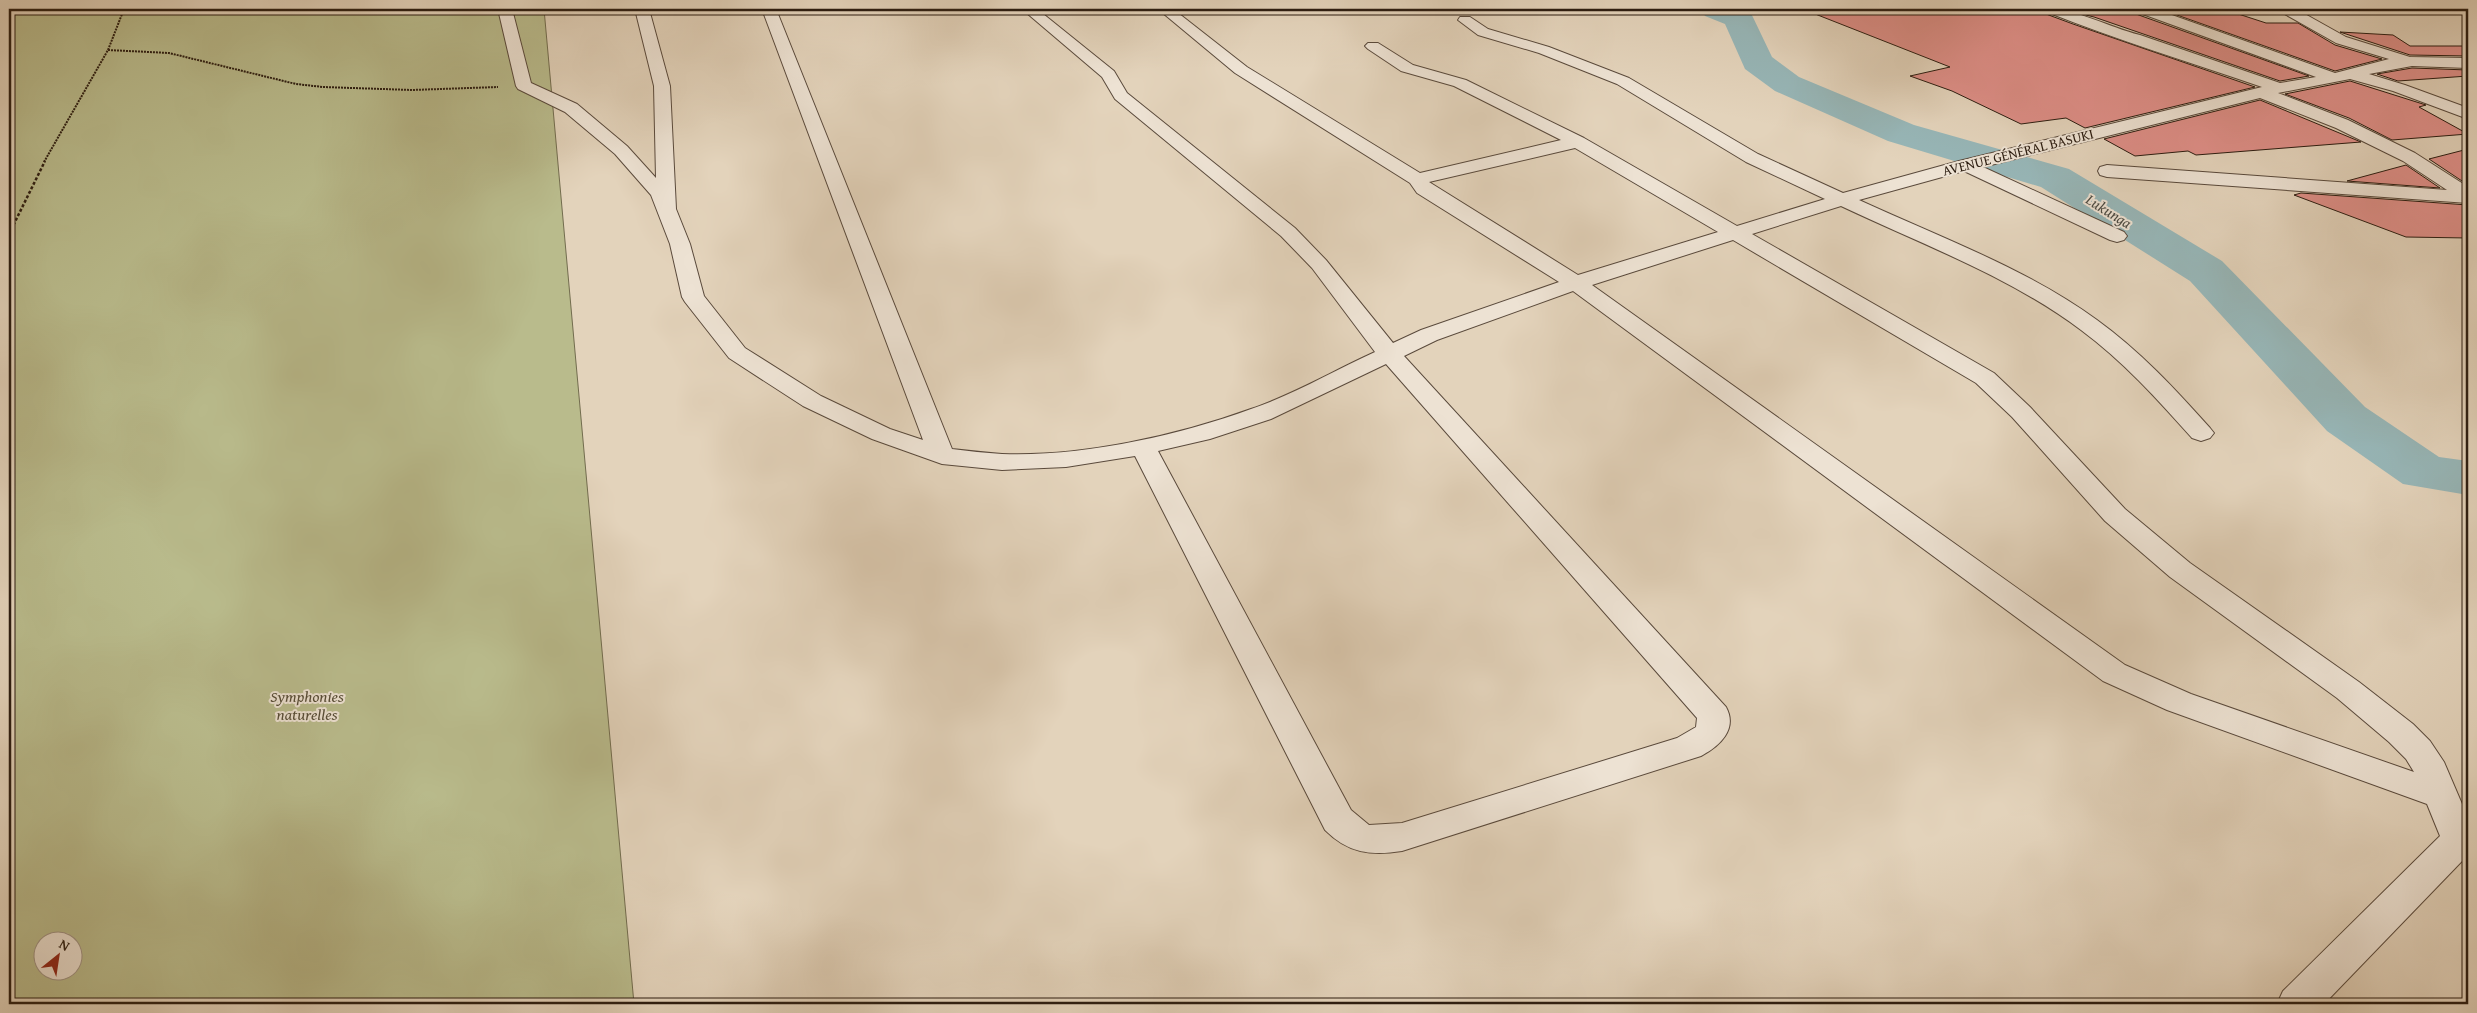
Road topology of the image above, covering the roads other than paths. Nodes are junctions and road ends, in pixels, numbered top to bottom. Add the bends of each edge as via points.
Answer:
1 (505, 9) edge
2 (642, 9) edge
3 (769, 9) edge
4 (1029, 9) edge
5 (1165, 9) edge
6 (2052, 9) edge
7 (2142, 9) edge
8 (2286, 9) edge
9 (1465, 20) dead end
10 (1373, 46) dead end
11 (2412, 61) junction
12 (2468, 63) edge
13 (2342, 76) junction
14 (2271, 90) junction
15 (2468, 114) edge
16 (1578, 142) junction
17 (1965, 165) junction
18 (2107, 171) dead end
19 (1417, 179) junction
20 (2468, 196) edge
21 (1842, 200) junction
22 (667, 212) junction
23 (1735, 233) junction
24 (2117, 236) dead end
25 (1576, 283) junction
26 (1390, 355) junction
27 (2201, 432) dead end
28 (1143, 447) junction
29 (942, 456) junction
30 (2440, 795) junction
31 (2466, 839) edge
32 (2297, 1004) edge

1 - 22 street, AVENUE GÉNÉRAL BASUKI via 524,86 571,108 622,150 660,193
2 - 22 street via 662,86
3 - 29 street
4 - 26 street via 1108,74 1121,96 1288,232 1319,264
5 - 19 street via 1241,70
6 - 14 street
7 - 13 street
8 - 11 street via 2341,40
9 - 21 street via 1483,32 1544,50 1623,81 1752,158
10 - 16 street via 1407,68 1460,83
11 - 12 street, AVENUE GÉNÉRAL BASUKI
11 - 13 street, AVENUE GÉNÉRAL BASUKI
13 - 14 street, AVENUE GÉNÉRAL BASUKI
13 - 15 street via 2399,88
14 - 17 street, AVENUE GÉNÉRAL BASUKI
14 - 20 street via 2409,157
16 - 19 street
16 - 23 street
17 - 21 street, AVENUE GÉNÉRAL BASUKI
17 - 24 street
18 - 20 street
19 - 25 street via 1424,189
21 - 23 street, AVENUE GÉNÉRAL BASUKI
21 - 27 street via 2001,273 2090,324 2149,375
22 - 29 street, AVENUE GÉNÉRAL BASUKI via 680,244 693,297 737,353 812,401 881,434
23 - 25 street, AVENUE GÉNÉRAL BASUKI
23 - 30 street via 1985,378 2021,412 2115,516 2180,570 2348,690 2401,734 2418,750 2432,771
25 - 26 street, AVENUE GÉNÉRAL BASUKI via 1429,335
25 - 30 street via 2114,673 2179,702
26 - 28 street, AVENUE GÉNÉRAL BASUKI via 1262,414 1201,434
26 - 28 street via 1714,715 1714,728 1706,738 1689,747 1402,837 1363,840 1350,833 1338,820
28 - 29 street, AVENUE GÉNÉRAL BASUKI via 1066,459 1002,462
30 - 31 street via 2452,825
31 - 32 street

